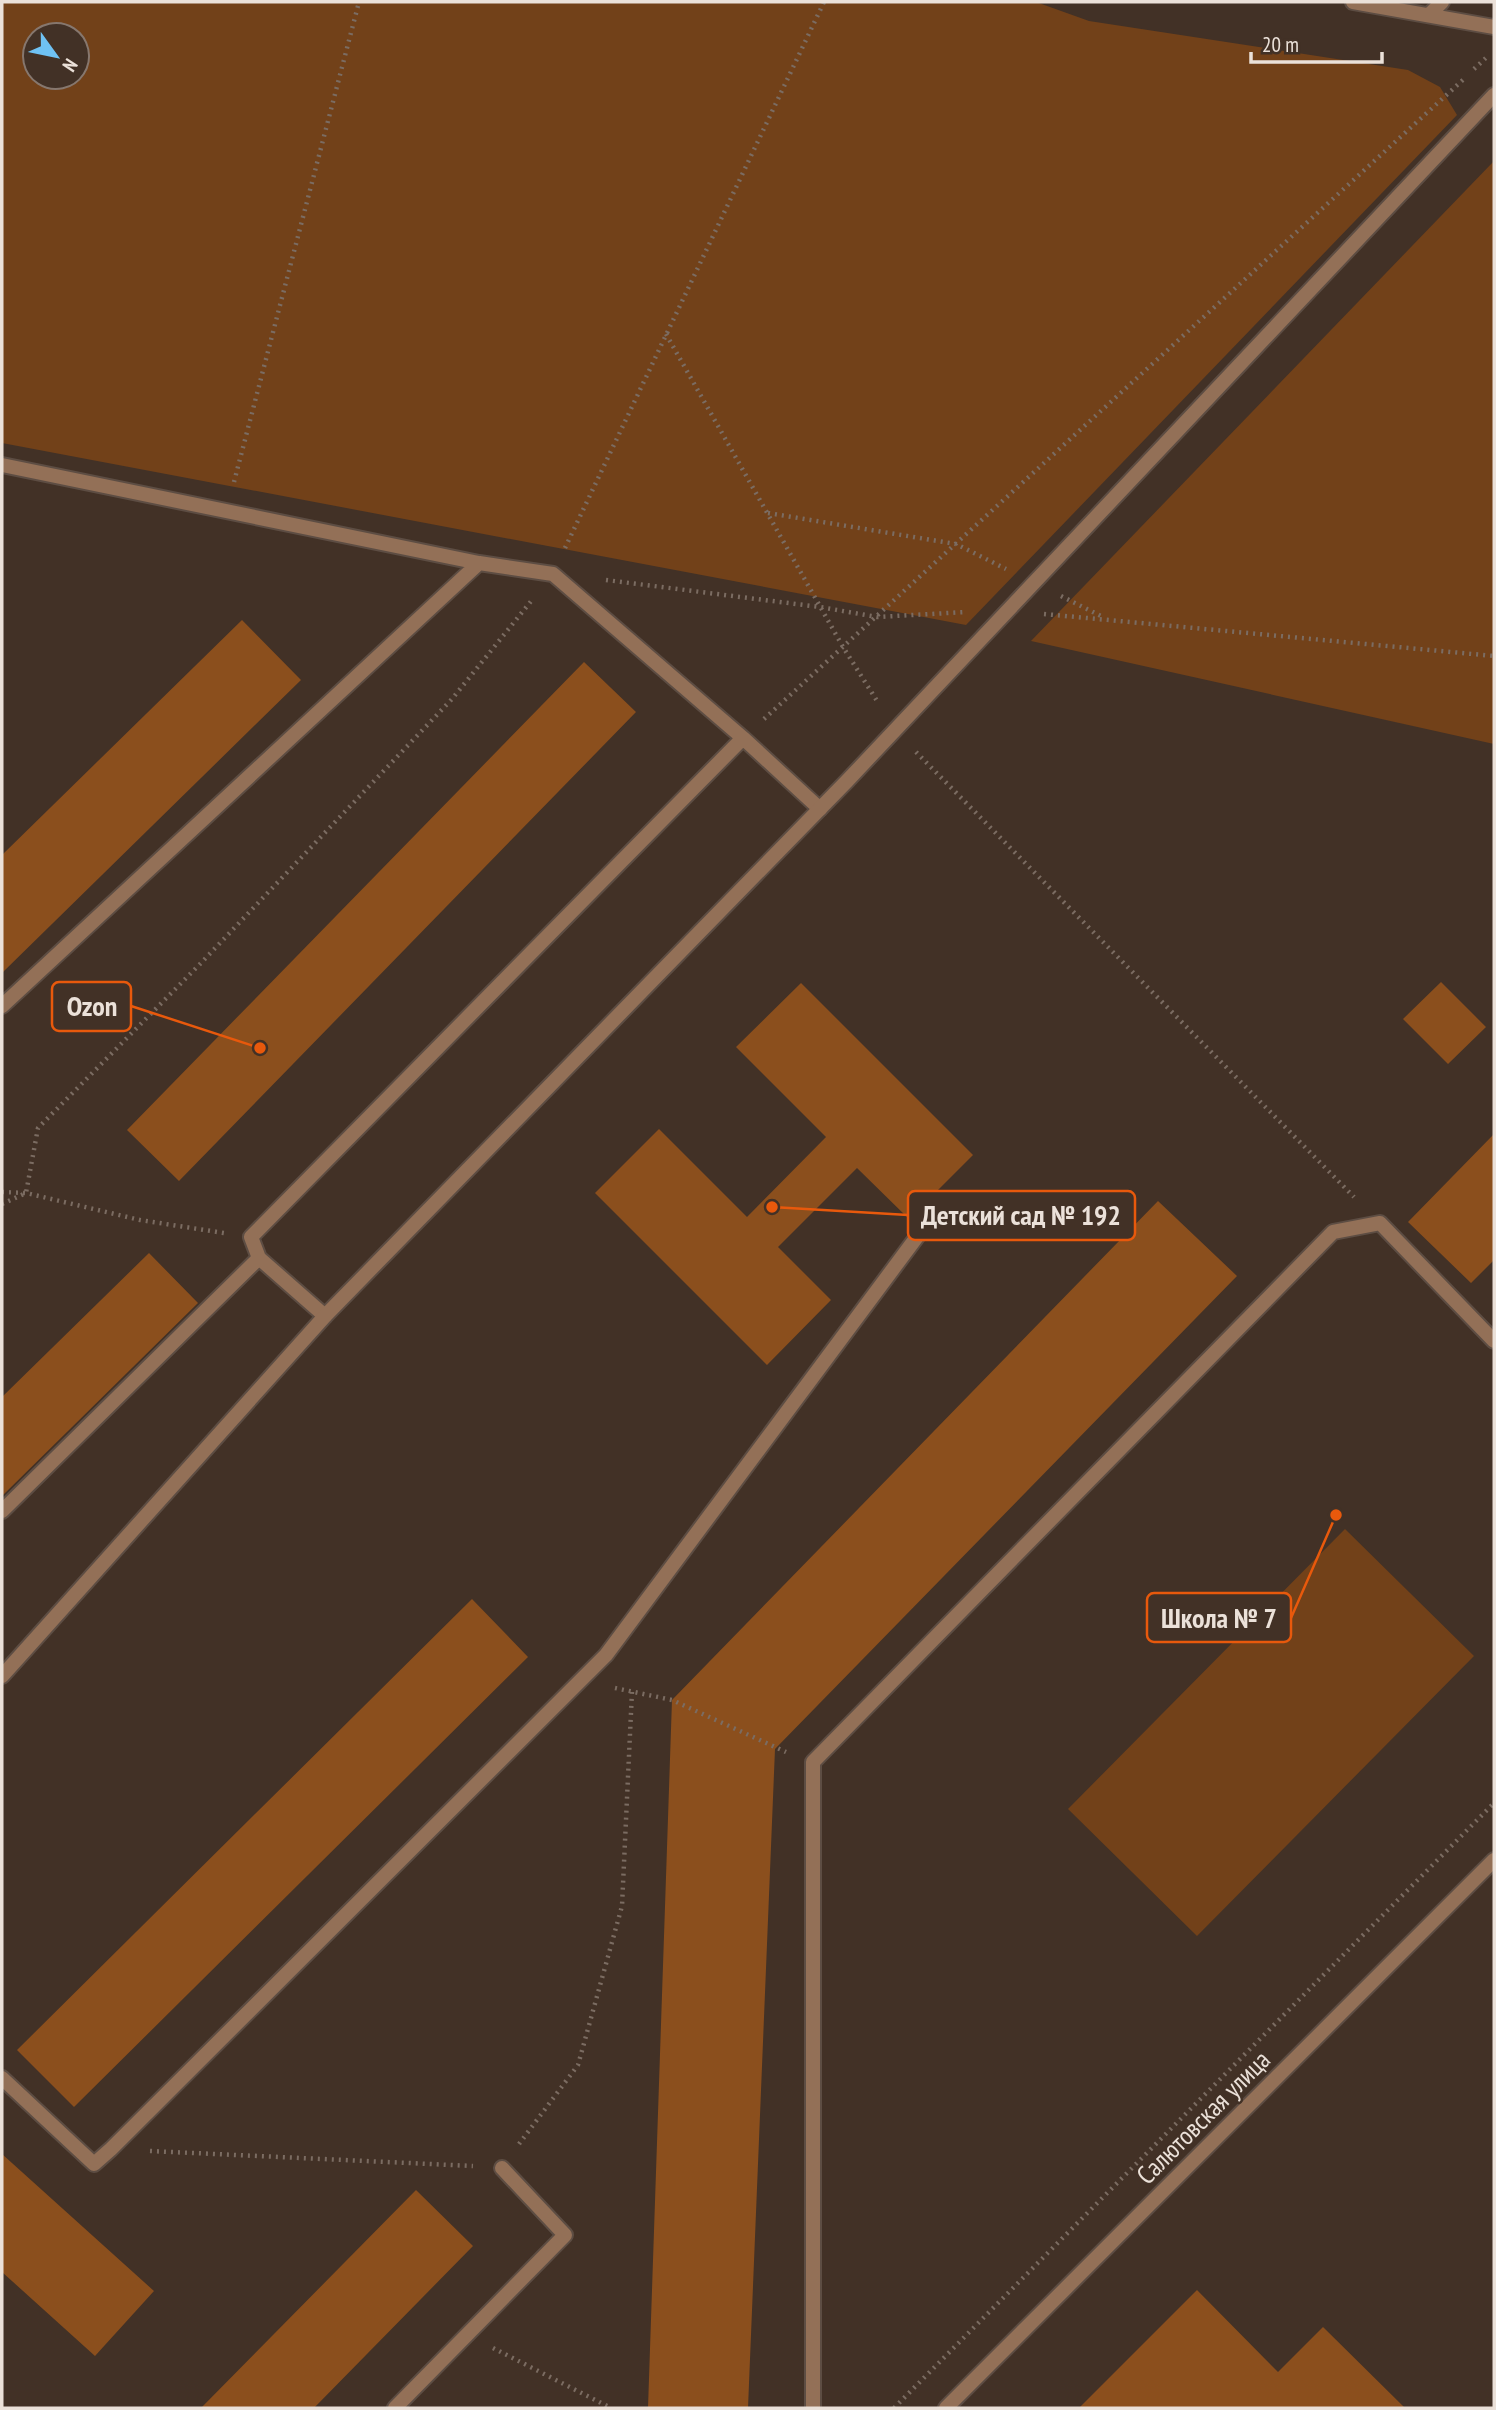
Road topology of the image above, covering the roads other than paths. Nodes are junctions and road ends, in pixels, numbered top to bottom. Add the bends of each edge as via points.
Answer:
1 (1353, 2) edge
2 (1442, 2) edge
3 (1429, 15) junction
4 (1494, 27) edge
5 (1494, 95) edge
6 (2, 465) edge
7 (479, 563) junction
8 (743, 738) junction
9 (820, 809) junction
10 (2, 1006) edge
11 (925, 1227) dead end
12 (260, 1258) junction
13 (325, 1316) junction
14 (1494, 1341) edge
15 (2, 1511) edge
16 (2, 1676) edge
17 (1494, 1860) edge
18 (2, 2078) edge
19 (502, 2168) road end
20 (395, 2408) edge
21 (813, 2408) edge
22 (946, 2408) edge

1 - 3 street
2 - 3 street
3 - 4 street
5 - 9 street
6 - 7 street
7 - 8 street via 553,574
7 - 10 street
8 - 9 street
8 - 12 street via 251,1237
9 - 13 street
11 - 18 street via 606,1655 111,2150 94,2164
12 - 13 street
12 - 15 street
13 - 16 street
14 - 21 street via 1380,1223 1333,1232 813,1762
17 - 22 street, Салютовская улица
19 - 20 street via 565,2235

